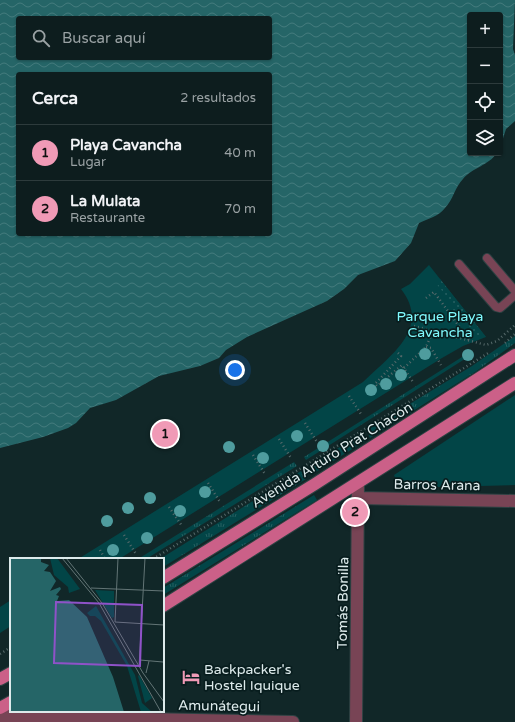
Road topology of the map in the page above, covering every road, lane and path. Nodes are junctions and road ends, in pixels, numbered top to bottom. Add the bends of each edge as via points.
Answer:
1 (487, 258) dead end
2 (458, 264) dead end
3 (514, 296) edge
4 (426, 298) dead end
5 (515, 325) edge
6 (414, 326) dead end
7 (433, 331) junction
8 (515, 334) edge
9 (469, 341) junction
10 (500, 346) dead end
11 (426, 347) junction
12 (493, 350) dead end
13 (398, 353) dead end
14 (515, 355) edge
15 (441, 365) dead end
16 (404, 368) junction
17 (413, 382) dead end
18 (515, 383) edge
19 (349, 396) dead end
20 (361, 414) dead end
21 (305, 423) dead end
22 (279, 439) dead end
23 (317, 442) dead end
24 (253, 455) dead end
25 (291, 458) dead end
26 (265, 474) dead end
27 (208, 483) dead end
28 (358, 484) junction
29 (359, 498) junction
30 (515, 501) edge
31 (220, 502) dead end
32 (170, 507) dead end
33 (182, 526) dead end
34 (124, 535) dead end
35 (100, 550) dead end
36 (136, 554) dead end
37 (104, 558) edge
38 (156, 558) edge
39 (164, 577) edge
40 (164, 605) edge
41 (10, 648) edge
42 (0, 654) edge
43 (10, 674) edge
44 (0, 680) edge
45 (10, 703) edge
46 (0, 708) edge
47 (0, 716) edge
48 (48, 720) edge
49 (293, 722) edge
50 (356, 722) edge

1 - 3 lane
2 - 3 lane via 496,307 500,308
4 - 9 path via 434,292
5 - 9 path via 491,345
6 - 7 path
7 - 9 path
7 - 11 path
8 - 10 path
11 - 15 path via 432,348
11 - 16 path
12 - 38 path
13 - 16 path via 401,356 375,384 377,386 402,365
14 - 39 main road, Avenida Arturo Prat Chacón
16 - 17 path
18 - 28 main road
19 - 20 path
21 - 23 path
22 - 25 path
24 - 26 path
27 - 31 path
28 - 29 street, Tomás Bonilla
28 - 40 main road
29 - 30 street, Barros Arana
29 - 50 street, Tomás Bonilla
32 - 33 path
34 - 36 path
35 - 37 path
41 - 42 path
43 - 44 main road
45 - 46 main road
47 - 48 street, Amunátegui
48 - 49 street, Amunátegui

